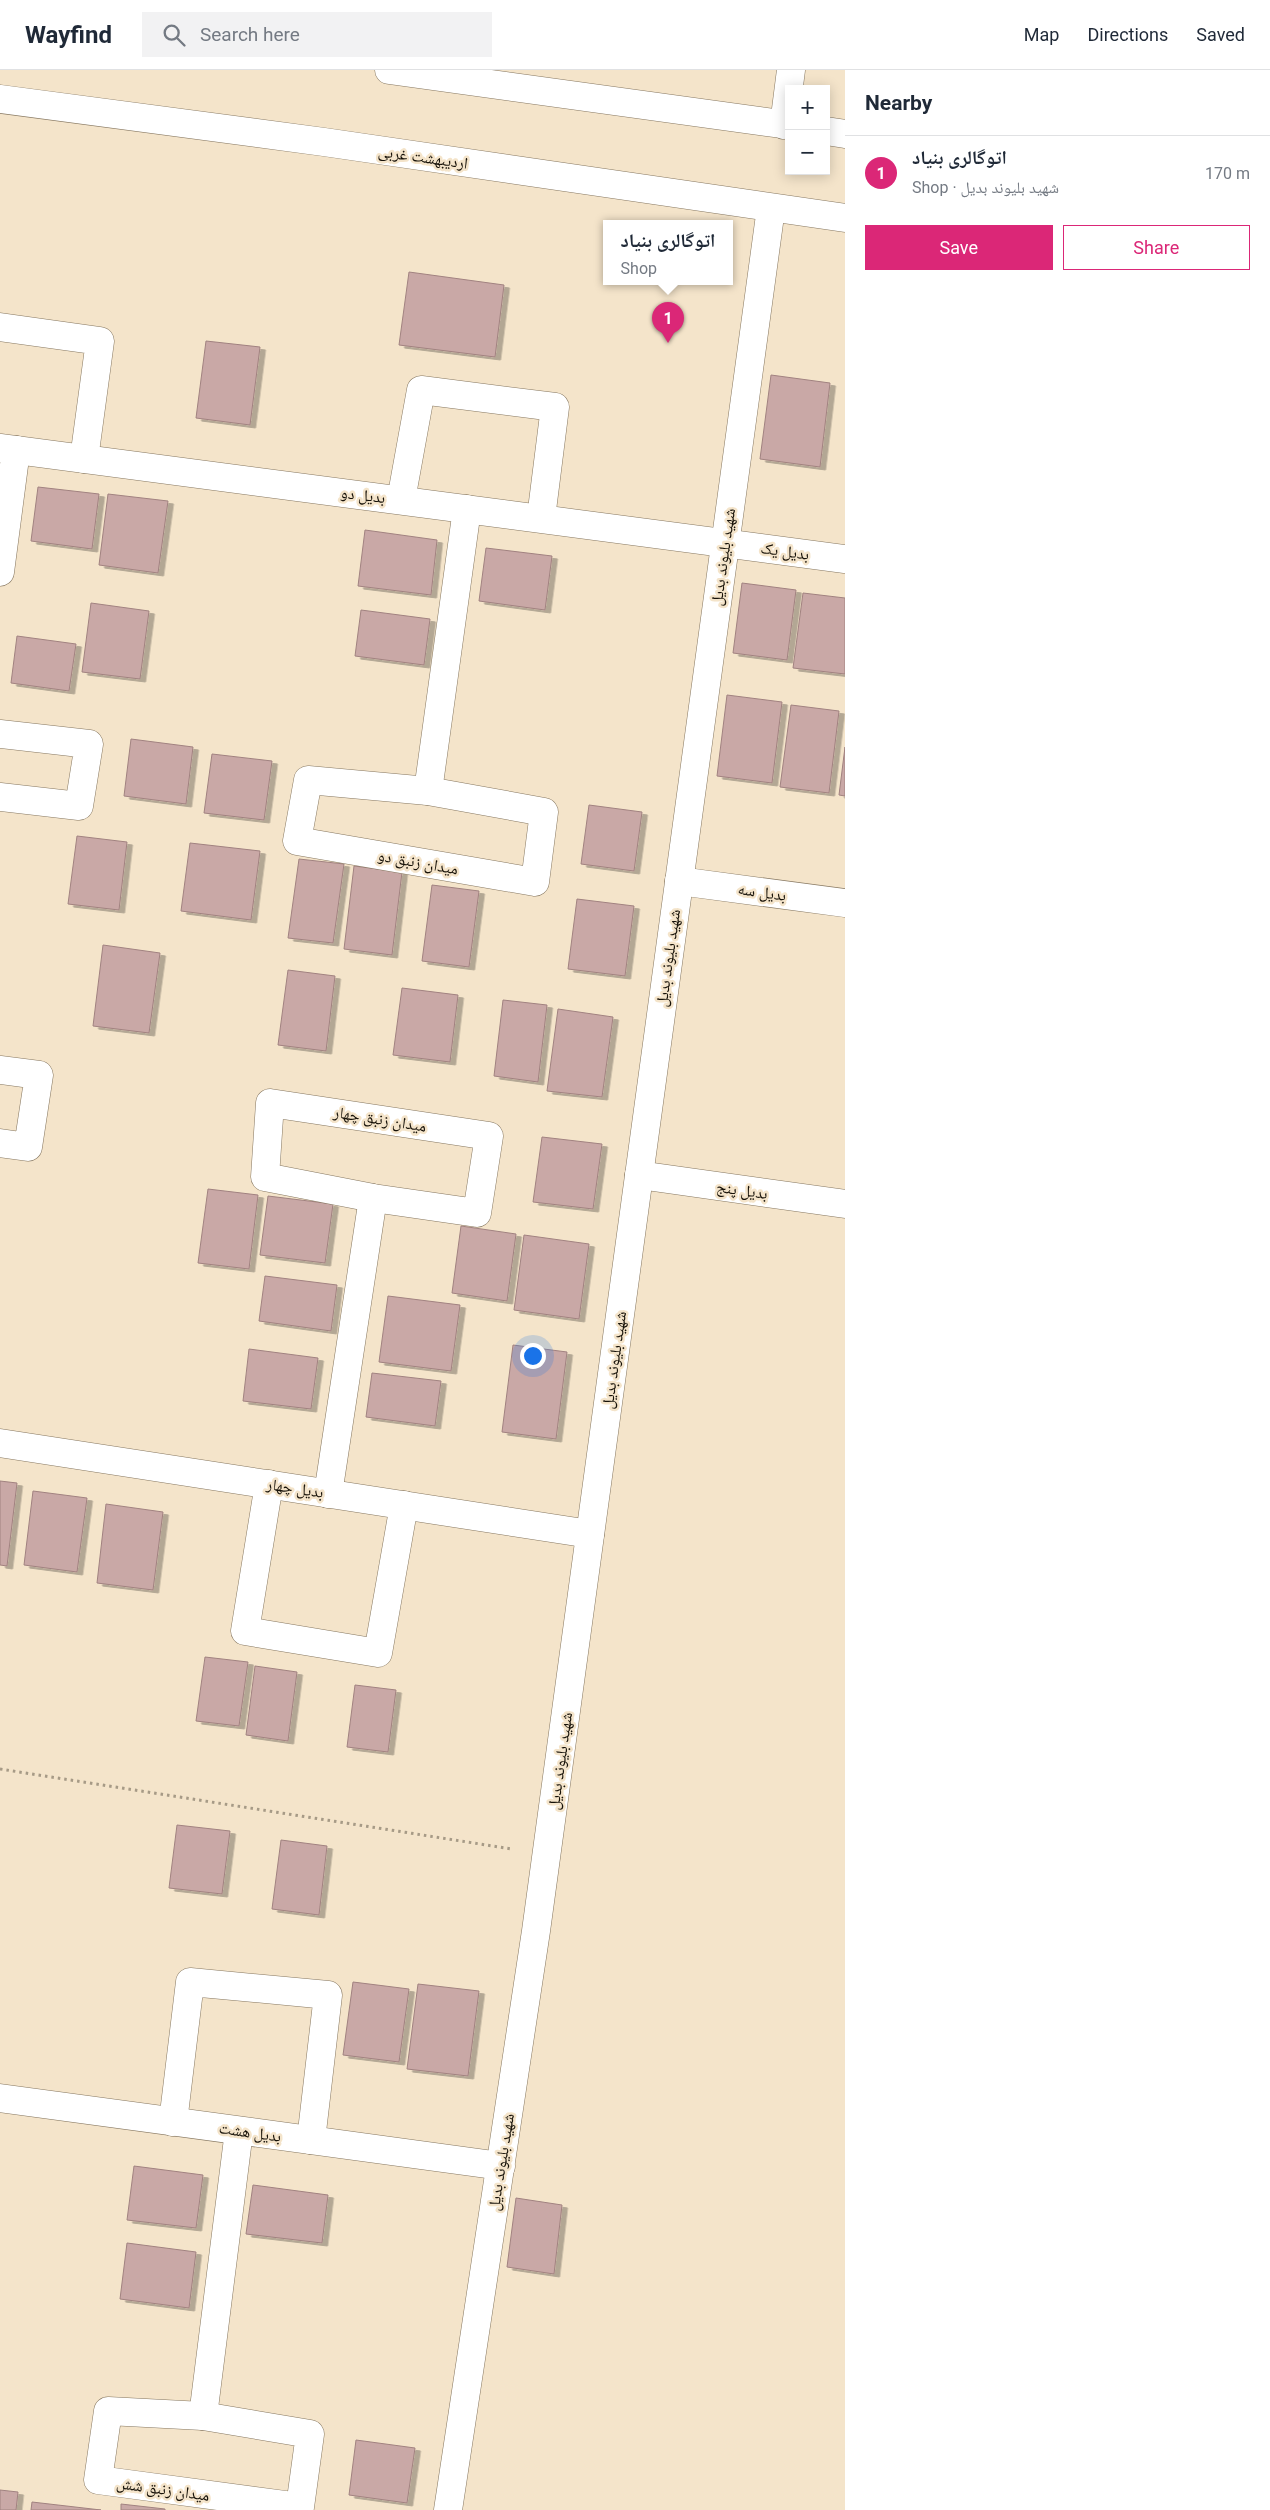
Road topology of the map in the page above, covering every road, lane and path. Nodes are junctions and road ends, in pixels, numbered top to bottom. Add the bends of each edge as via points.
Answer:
1 (388, 70) edge
2 (791, 70) edge
3 (790, 85) edge
4 (0, 99) edge
5 (785, 125) edge
6 (830, 132) edge
7 (845, 134) edge
8 (772, 208) junction
9 (845, 218) edge
10 (0, 327) edge
11 (8, 449) edge
12 (84, 459) junction
13 (401, 500) junction
14 (467, 508) junction
15 (540, 518) junction
16 (725, 542) junction
17 (845, 559) edge
18 (0, 572) edge
19 (0, 734) edge
20 (428, 791) junction
21 (0, 797) edge
22 (679, 882) junction
23 (845, 904) edge
24 (0, 1070) edge
25 (0, 1144) edge
26 (639, 1175) junction
27 (373, 1198) junction
28 (845, 1204) edge
29 (0, 1443) edge
30 (269, 1484) junction
31 (328, 1494) junction
32 (404, 1505) junction
33 (590, 1534) junction
34 (0, 1769) edge
35 (547, 1855) junction
36 (0, 2098) edge
37 (174, 2122) junction
38 (240, 2131) junction
39 (311, 2140) junction
40 (500, 2166) junction
41 (203, 2416) junction
42 (448, 2510) edge

1 - 5 street
2 - 3 street
4 - 8 street, اردیبهشت غربی via 324,142
6 - 7 street
8 - 9 street, اردیبهشت غربی
8 - 16 street, شهید بلیوند بدیل
10 - 12 street via 100,340
11 - 12 street, بدیل دو
11 - 18 street
12 - 13 street, بدیل دو
13 - 14 street, بدیل دو
13 - 15 street via 421,390 555,408
14 - 15 street, بدیل دو
14 - 20 street
15 - 16 street, بدیل دو
16 - 17 street, بدیل یک
16 - 22 street, شهید بلیوند بدیل
19 - 21 street via 89,744 79,806
20 - 20 street, میدان زنبق دو via 544,812 535,882 297,841 308,780
22 - 23 street, بدیل سه
22 - 26 street, شهید بلیوند بدیل
24 - 25 street via 39,1075 28,1147
26 - 28 street, بدیل پنج
26 - 33 street, شهید بلیوند بدیل
27 - 27 street, میدان زنبق چهار via 477,1214 489,1136 270,1103 265,1177
27 - 31 street
29 - 30 street, بدیل چهار
30 - 31 street, بدیل چهار
30 - 32 street via 245,1631 378,1653
31 - 32 street, بدیل چهار
32 - 33 street, بدیل چهار
33 - 35 street, شهید بلیوند بدیل
34 - 35 path
35 - 40 street, شهید بلیوند بدیل
36 - 37 street, بدیل هشت
37 - 38 street, بدیل هشت
37 - 39 street via 190,1982 328,1995
38 - 39 street, بدیل هشت
38 - 41 street
39 - 40 street, بدیل هشت
40 - 42 street, شهید بلیوند بدیل
41 - 41 street, میدان زنبق شش via 310,2434 300,2507 98,2480 108,2411

